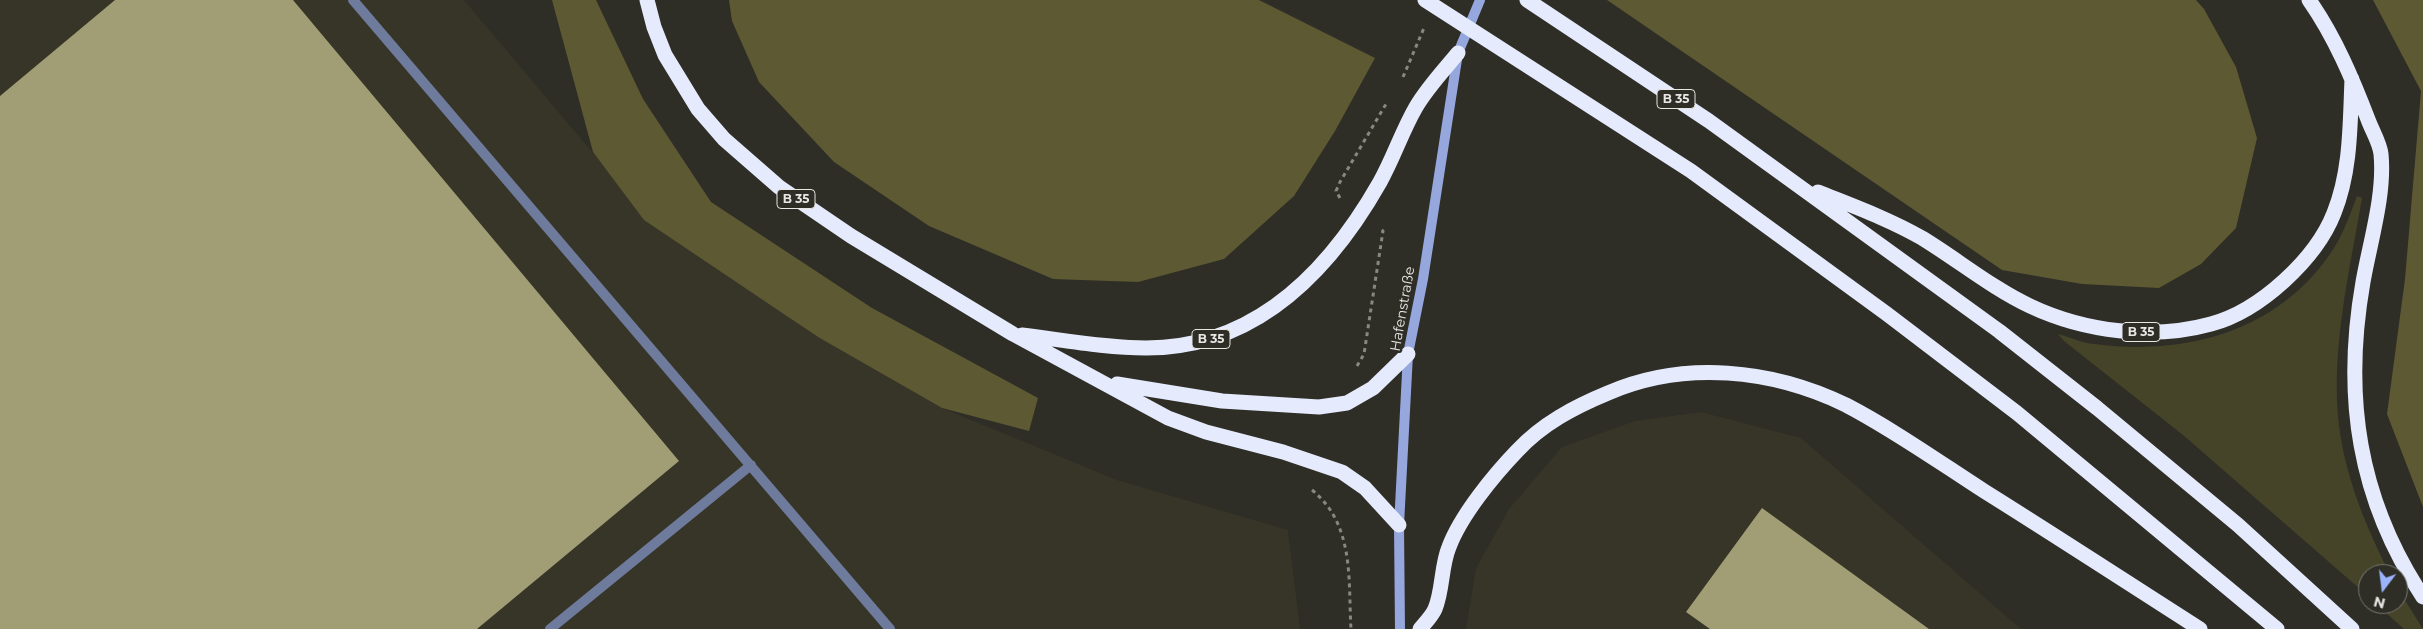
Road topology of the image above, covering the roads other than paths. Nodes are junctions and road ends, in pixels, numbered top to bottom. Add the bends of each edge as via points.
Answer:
1 (353, 0) edge
2 (647, 0) edge
3 (1425, 0) edge
4 (1480, 0) edge
5 (1527, 0) edge
6 (2309, 0) edge
7 (1458, 53) junction
8 (2352, 79) junction
9 (1798, 184) junction
10 (1014, 334) junction
11 (1408, 354) junction
12 (1106, 382) junction
13 (751, 465) junction
14 (1399, 525) junction
15 (2423, 597) edge
16 (550, 629) edge
17 (890, 629) edge
18 (1400, 629) edge
19 (1420, 629) edge
20 (2200, 629) edge
21 (2276, 629) edge
22 (2352, 629) edge

1 - 13 lane
2 - 10 highway, B 35 via 665,55 679,81 698,109 751,165 851,236
3 - 21 highway via 1691,171 1887,314 2017,413
4 - 7 street, Hafenstraße
5 - 9 highway, B 35
6 - 8 highway
7 - 10 highway, B 35 via 1416,106 1379,183 1339,246 1286,299 1259,318 1222,336 1183,345 1146,348
7 - 11 street, Hafenstraße via 1423,279
8 - 9 highway, B 35 via 2346,173 2334,214 2320,240 2303,263 2278,287 2214,324 2189,329 2154,333 2116,330 2072,321 2031,307 1884,218
8 - 15 highway via 2381,153 2376,222 2363,284 2356,350 2354,396 2359,443 2368,480 2388,532
9 - 22 highway, B 35 via 2000,331 2097,408 2238,525
10 - 12 highway, B 35
11 - 12 highway, B 35 via 1373,388 1347,403 1319,407 1222,401
11 - 14 street, Hafenstraße
12 - 14 highway, B 35 via 1168,418 1342,472 1365,488
13 - 16 lane
13 - 17 lane
14 - 18 street, Hafenstraße
19 - 20 highway via 1435,610 1449,547 1472,508 1518,449 1548,423 1628,384 1673,374 1718,371 1768,378 1807,389 1846,406

